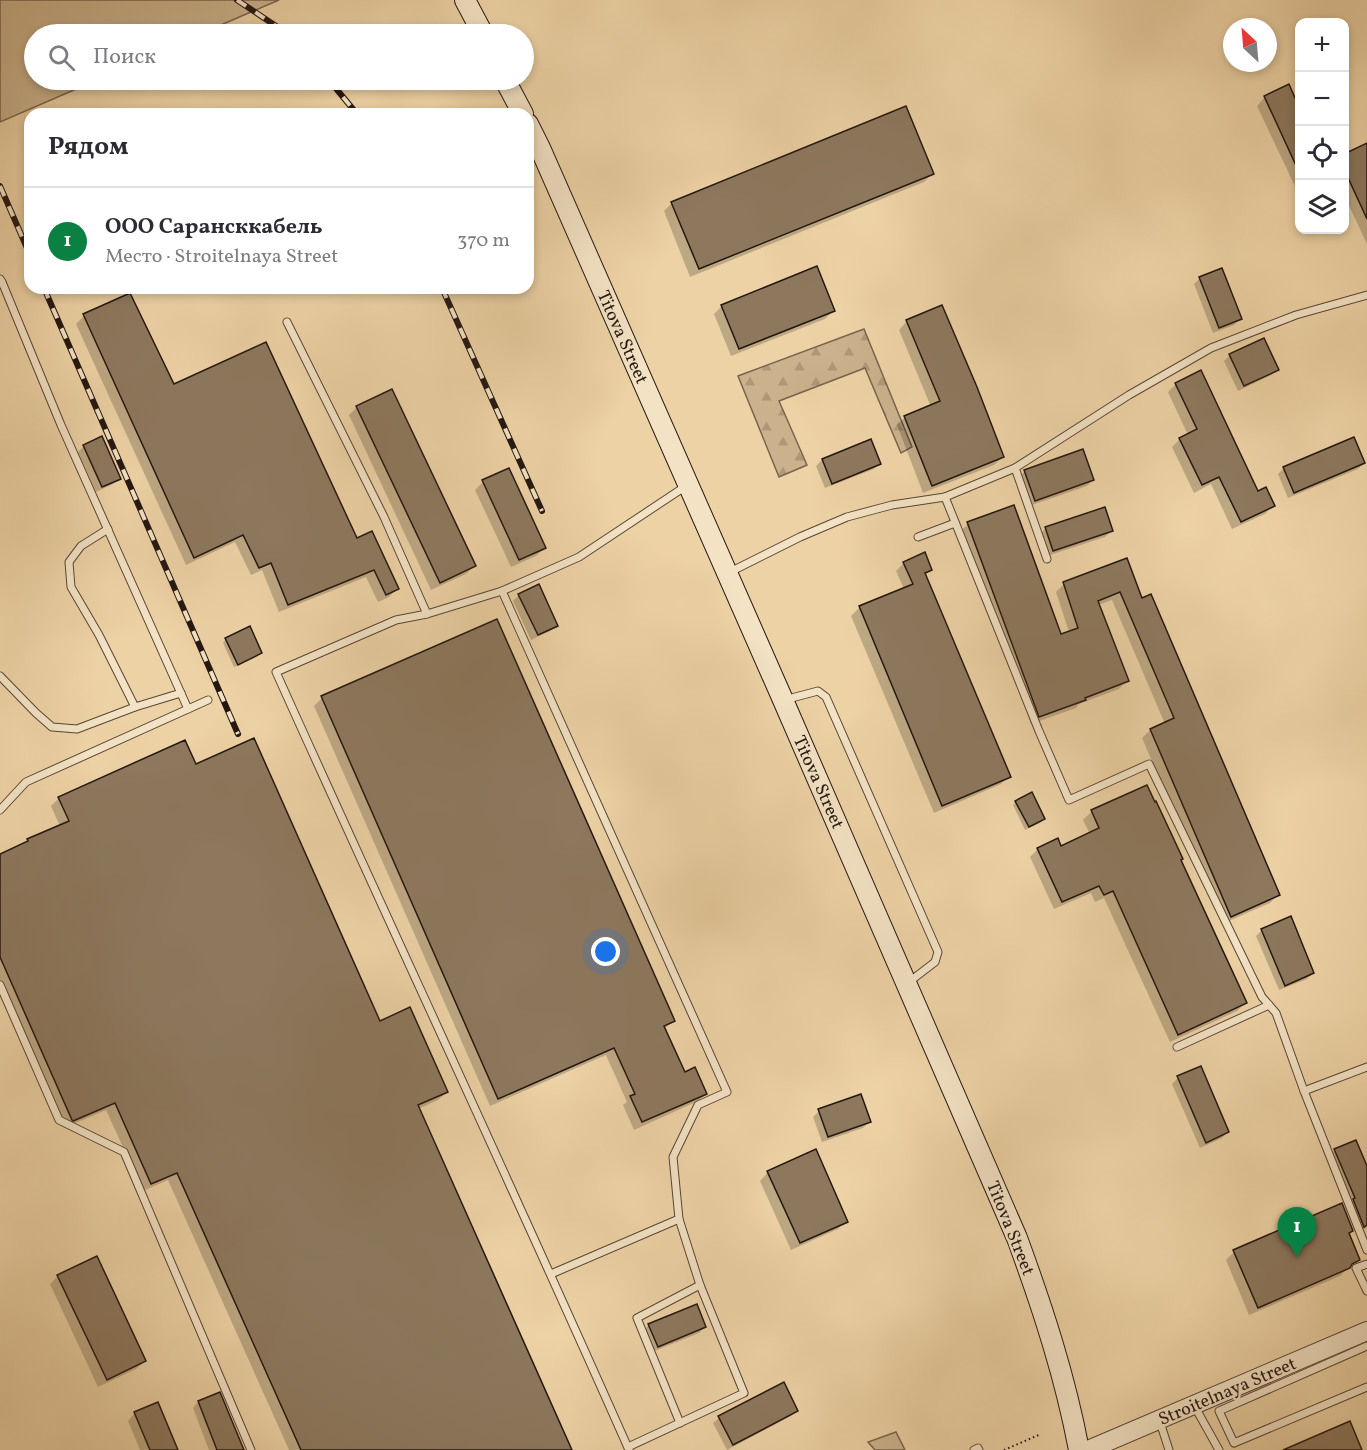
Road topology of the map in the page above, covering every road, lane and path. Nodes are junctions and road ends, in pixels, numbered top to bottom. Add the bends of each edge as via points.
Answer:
1 (465, 0) edge
2 (478, 24) edge
3 (511, 90) edge
4 (520, 108) edge
5 (534, 136) edge
6 (0, 279) edge
7 (1367, 295) edge
8 (286, 322) dead end
9 (1015, 468) junction
10 (688, 485) junction
11 (945, 497) junction
12 (955, 523) junction
13 (108, 529) junction
14 (918, 537) dead end
15 (1047, 559) dead end
16 (727, 573) junction
17 (502, 591) junction
18 (427, 614) junction
19 (0, 676) edge
20 (181, 693) junction
21 (208, 700) dead end
22 (783, 700) junction
23 (135, 707) junction
24 (189, 709) junction
25 (0, 810) edge
26 (906, 984) junction
27 (0, 986) edge
28 (1269, 1005) junction
29 (1178, 1047) dead end
30 (1367, 1067) edge
31 (1304, 1091) junction
32 (679, 1219) junction
33 (1367, 1250) edge
34 (1367, 1264) edge
35 (551, 1274) junction
36 (700, 1285) junction
37 (1367, 1291) edge
38 (1365, 1342) edge
39 (1367, 1387) edge
40 (1193, 1405) junction
41 (1159, 1419) junction
42 (680, 1423) junction
43 (1041, 1434) dead end
44 (628, 1449) edge
45 (250, 1450) edge
46 (974, 1450) edge
47 (979, 1450) edge
48 (1004, 1450) edge
49 (1079, 1450) edge
50 (1088, 1450) edge
51 (1169, 1450) edge
52 (1219, 1450) edge

1 - 2 main road
3 - 4 main road
5 - 10 main road, Titova Street
6 - 13 lane
7 - 9 lane via 1296,315 1211,348
8 - 18 lane via 384,517
9 - 11 lane
9 - 15 lane
10 - 16 main road, Titova Street
10 - 17 lane via 579,557
11 - 12 lane
11 - 16 lane via 848,517
12 - 14 lane
12 - 28 lane via 1069,800 1149,764
13 - 20 lane
13 - 23 lane via 81,546 69,562 71,587
16 - 22 main road, Titova Street
17 - 18 lane
17 - 32 lane via 728,1092 698,1105 673,1157
18 - 35 lane via 396,620 276,672
19 - 23 lane via 52,727 77,729
20 - 23 lane
20 - 24 lane
21 - 24 lane
22 - 26 main road, Titova Street
22 - 26 lane via 818,691 826,697 938,952 935,962
24 - 25 lane via 26,782
26 - 49 main road, Titova Street via 1025,1259 1056,1352
27 - 45 lane via 59,1120 124,1152
28 - 29 lane
28 - 31 lane via 1276,1013
30 - 31 lane
31 - 33 lane
32 - 35 lane
32 - 36 lane
34 - 37 lane via 1356,1268
35 - 44 lane
36 - 42 lane via 637,1318
36 - 42 lane via 744,1393
38 - 39 lane via 1219,1411 1234,1443
38 - 40 street, Stroitelnaya Street
40 - 41 street, Stroitelnaya Street
40 - 52 lane
41 - 50 street, Stroitelnaya Street
41 - 51 lane
42 - 44 lane
43 - 48 path
46 - 47 lane

